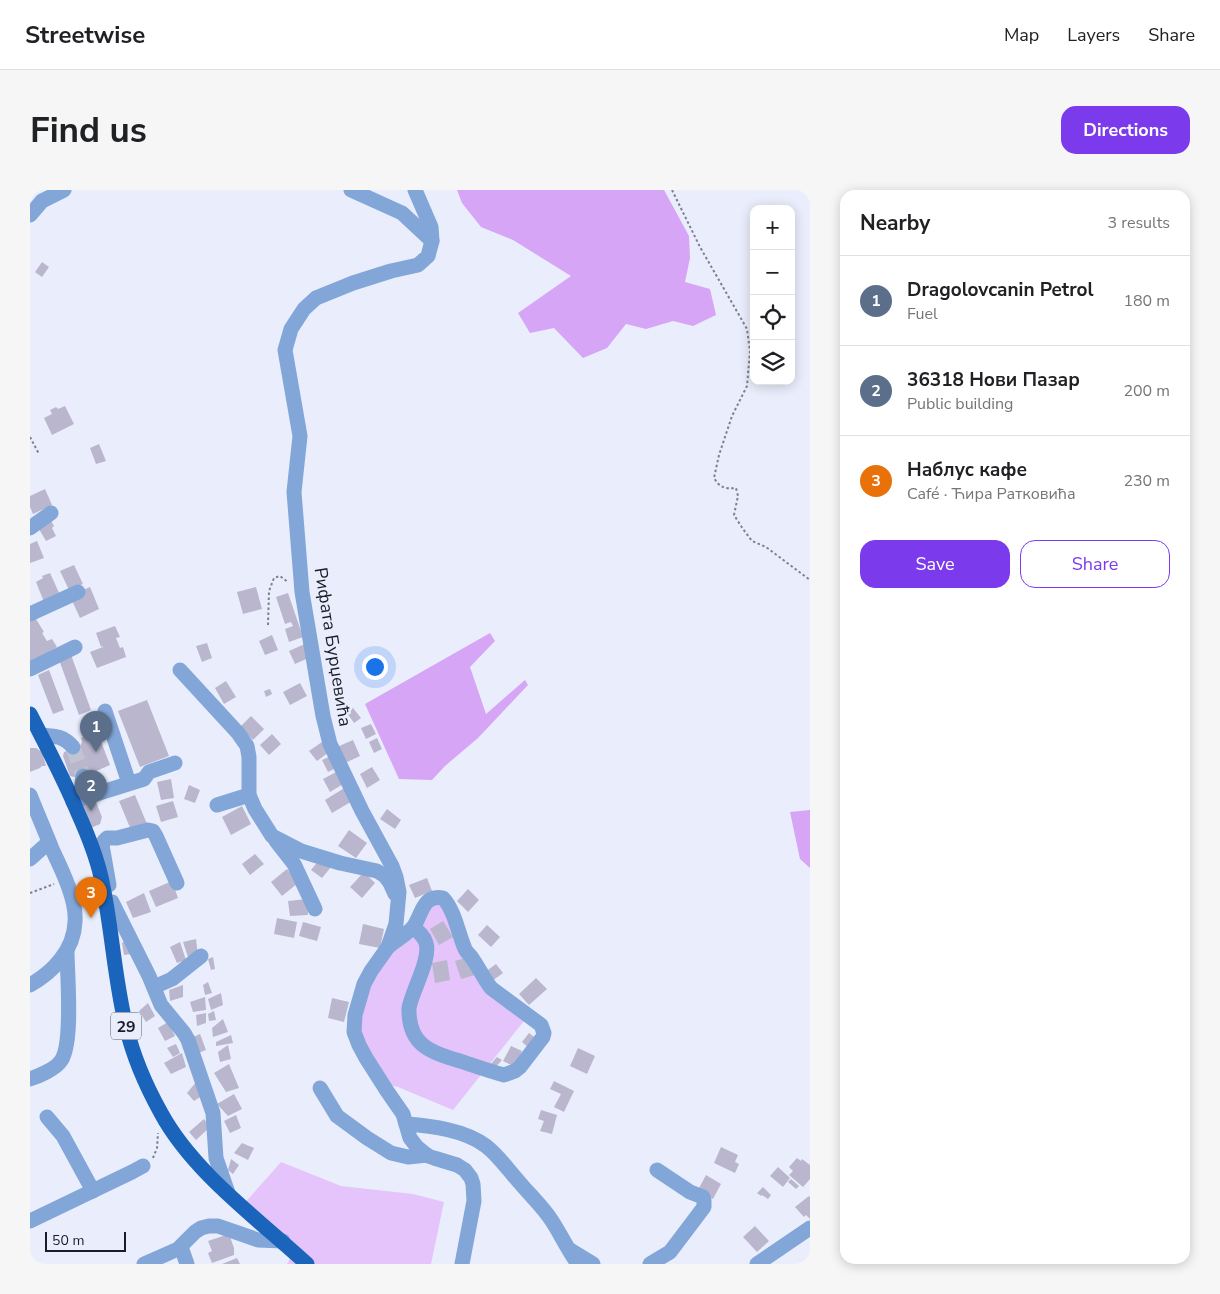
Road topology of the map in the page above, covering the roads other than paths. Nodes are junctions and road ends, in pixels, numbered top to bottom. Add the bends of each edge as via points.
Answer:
1 (64, 190) edge
2 (351, 190) edge
3 (415, 190) edge
4 (30, 215) edge
5 (432, 241) junction
6 (51, 513) dead end
7 (30, 528) edge
8 (78, 592) dead end
9 (30, 614) edge
10 (75, 647) dead end
11 (30, 669) edge
12 (180, 670) dead end
13 (105, 711) dead end
14 (30, 714) edge
15 (41, 735) junction
16 (72, 747) tunnel mouth
17 (175, 763) dead end
18 (83, 776) tunnel mouth
19 (129, 783) junction
20 (30, 795) edge
21 (249, 795) junction
22 (77, 800) junction
23 (217, 805) dead end
24 (272, 836) junction
25 (50, 842) junction
26 (30, 859) edge
27 (177, 883) dead end
28 (109, 902) junction
29 (315, 909) dead end
30 (398, 909) junction
31 (413, 928) junction
32 (388, 947) junction
33 (67, 951) junction
34 (201, 956) dead end
35 (30, 985) edge
36 (154, 987) junction
37 (30, 1079) edge
38 (320, 1088) dead end
39 (47, 1117) dead end
40 (406, 1124) junction
41 (427, 1155) junction
42 (143, 1166) road end
43 (657, 1170) dead end
44 (93, 1191) junction
45 (228, 1193) junction
46 (30, 1220) edge
47 (810, 1228) edge
48 (283, 1241) junction
49 (181, 1246) junction
50 (569, 1249) junction
51 (144, 1264) edge
52 (187, 1264) edge
53 (307, 1264) edge
54 (462, 1264) edge
55 (578, 1264) edge
56 (593, 1264) edge
57 (650, 1264) edge
58 (757, 1264) edge

1 - 4 street via 42,201
2 - 5 street via 402,213
3 - 5 street via 431,227
5 - 30 street, Рифата Бурџевића via 428,256 418,265 353,283 316,298 291,329 285,350 300,436 294,492 302,592 323,716 330,744 392,866 400,892
6 - 7 street
8 - 9 street
10 - 11 street
12 - 21 street via 246,746
13 - 19 street
14 - 15 main road, 29
15 - 16 street via 63,738
15 - 22 main road, 29
17 - 19 street
18 - 22 street
19 - 22 street
20 - 25 street
21 - 23 street
21 - 24 street
22 - 28 main road, 29
24 - 29 street via 294,864
24 - 30 street, Рифата Бурџевића via 301,851 385,876 396,896
25 - 26 street
25 - 33 street via 74,907 76,921
27 - 28 street via 153,832 148,830 107,838 102,845
28 - 36 street
28 - 45 main road, 29 via 126,1025 145,1080 170,1128
30 - 32 street, Рифата Бурџевића
31 - 31 street, Рифата Бурџевића via 424,905 434,898 443,898 466,951 486,982 542,1025 543,1037 520,1067 504,1075 438,1055 418,1041 410,1022 409,1008 427,953 424,938
31 - 32 street, Рифата Бурџевића
32 - 40 street, Рифата Бурџевића via 364,984 354,1032
33 - 35 street via 43,978
33 - 37 street via 69,1025 65,1054 60,1064
34 - 36 street via 172,979
36 - 45 street via 164,1010 184,1032 194,1054 213,1113 216,1158
38 - 41 street via 337,1116 367,1138 391,1153 408,1157
39 - 44 street via 63,1136
40 - 41 street, Рифата Бурџевића via 410,1138
40 - 50 street via 460,1134 486,1146 541,1206
41 - 54 street, Рифата Бурџевића via 457,1166 468,1174 473,1184 474,1205
42 - 44 street
43 - 57 street via 702,1197 705,1204 670,1252
44 - 46 street
45 - 48 main road, 29
47 - 58 street
48 - 49 street via 258,1240 209,1226 195,1232
48 - 53 main road, 29
49 - 51 street
49 - 52 street
50 - 55 street
50 - 56 street

